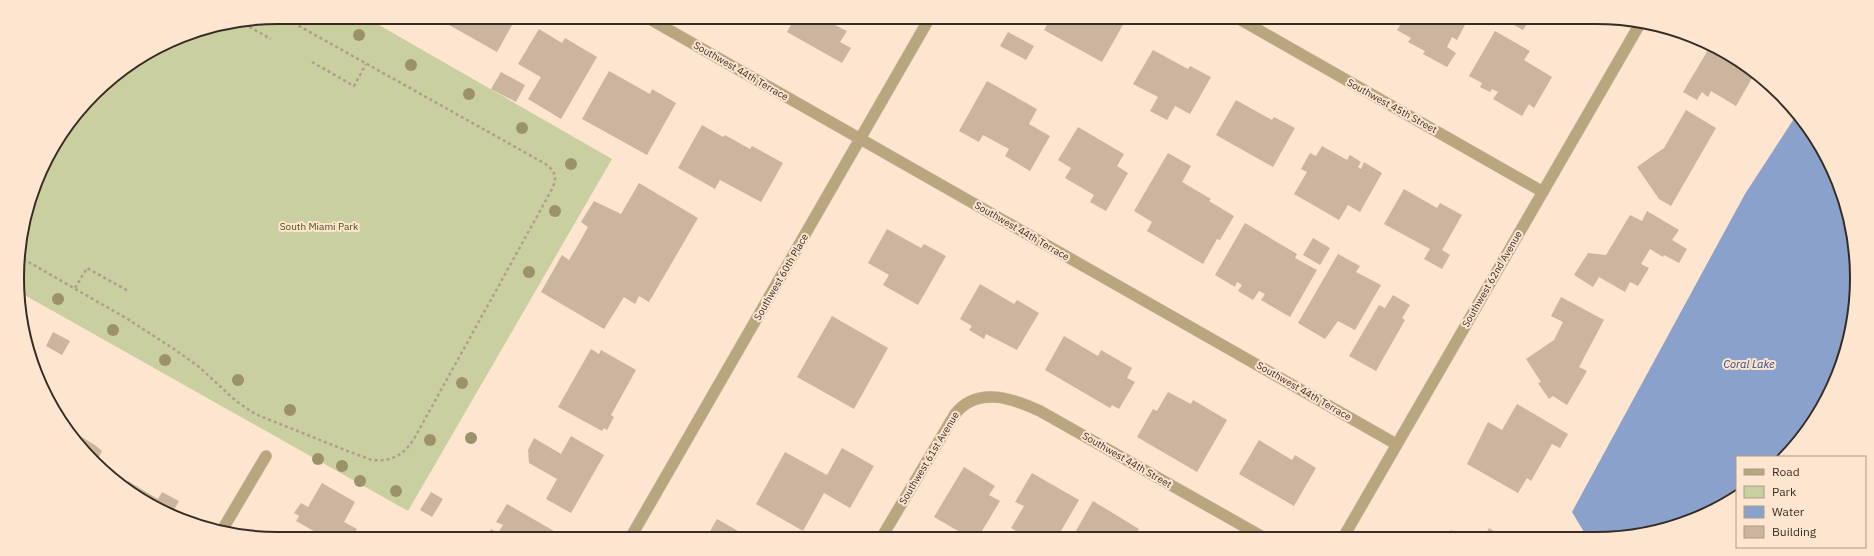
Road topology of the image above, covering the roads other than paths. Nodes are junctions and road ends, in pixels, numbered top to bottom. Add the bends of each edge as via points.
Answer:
1 (659, 24) edge
2 (926, 24) edge
3 (1247, 24) edge
4 (1638, 28) edge
5 (862, 139) junction
6 (1543, 192) junction
7 (989, 397) joint
8 (1396, 444) junction
9 (266, 456) dead end
10 (224, 526) edge
11 (634, 532) edge
12 (885, 532) edge
13 (1254, 532) edge
14 (1346, 532) edge

1 - 5 street, Southwest 44th Terrace
2 - 5 street, Southwest 60th Place
3 - 6 street, Southwest 45th Street
4 - 6 street, Southwest 62nd Avenue
5 - 8 street, Southwest 44th Terrace
5 - 11 street, Southwest 60th Place
6 - 8 street, Southwest 62nd Avenue
7 - 12 street, Southwest 61st Avenue via 968,402 954,414
7 - 13 street, Southwest 44th Street via 1013,400 1040,411
8 - 14 street, Southwest 62nd Avenue
9 - 10 street

